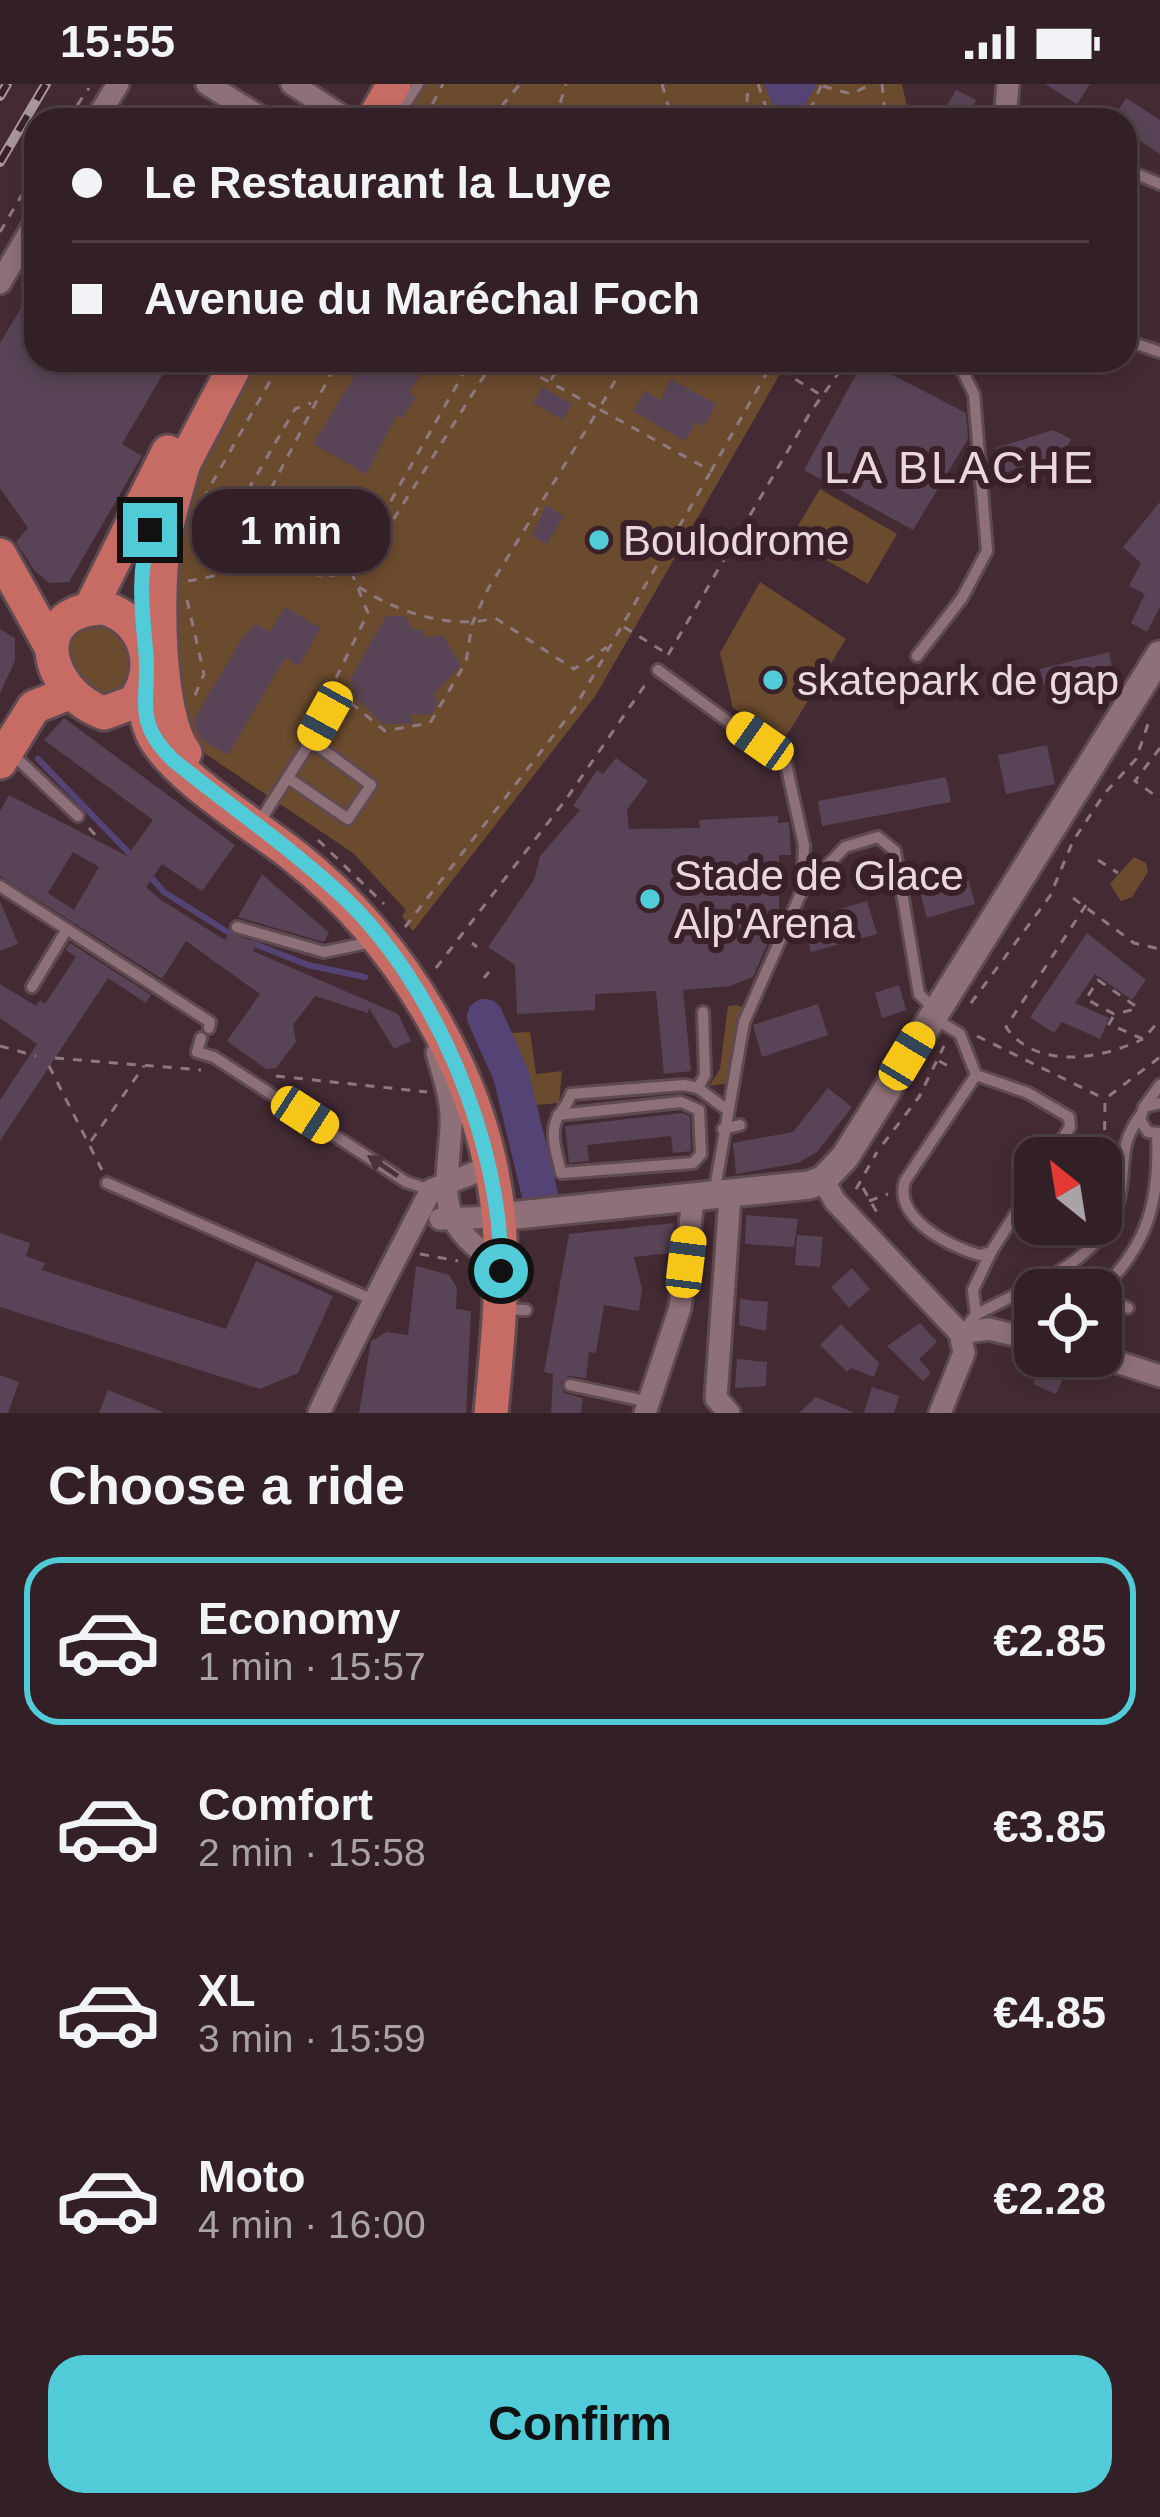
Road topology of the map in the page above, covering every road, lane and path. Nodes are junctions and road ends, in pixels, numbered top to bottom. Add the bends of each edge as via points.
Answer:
1 (97, 84) edge
2 (207, 84) edge
3 (292, 84) edge
4 (520, 84) edge
5 (551, 84) edge
6 (748, 84) edge
7 (872, 84) edge
8 (822, 85) edge
9 (564, 86) edge
10 (758, 87) edge
11 (383, 104) edge
12 (747, 107) joint
13 (74, 108) edge
14 (246, 108) edge
15 (500, 108) edge
16 (24, 191) edge
17 (0, 232) edge
18 (24, 242) edge
19 (0, 284) edge
20 (210, 372) edge
21 (232, 372) edge
22 (275, 372) edge
23 (331, 372) edge
24 (464, 372) edge
25 (486, 372) edge
26 (531, 372) edge
27 (555, 372) edge
28 (620, 372) edge
29 (764, 372) edge
30 (781, 372) edge
31 (839, 372) edge
32 (963, 372) edge
33 (550, 382) junction
34 (821, 396) junction
35 (311, 404) junction
36 (599, 409) junction
37 (183, 466) junction
38 (711, 471) junction
39 (196, 511) dead end
40 (185, 548) dead end
41 (0, 554) edge
42 (184, 565) dead end
43 (352, 571) junction
44 (241, 572) junction
45 (183, 582) junction
46 (357, 586) junction
47 (86, 610) junction
48 (472, 624) junction
49 (622, 626) junction
50 (140, 632) junction
51 (610, 644) junction
52 (50, 649) junction
53 (668, 654) junction
54 (1160, 655) edge
55 (917, 656) dead end
56 (658, 670) junction
57 (340, 692) junction
58 (141, 693) junction
59 (80, 700) junction
60 (1151, 712) dead end
61 (171, 728) junction
62 (311, 742) junction
63 (2, 748) edge
64 (1160, 748) edge
65 (287, 778) junction
66 (1160, 799) edge
67 (78, 816) dead end
68 (256, 826) junction
69 (1098, 860) dead end
70 (1118, 873) dead end
71 (0, 886) edge
72 (801, 893) junction
73 (1073, 898) dead end
74 (384, 904) dead end
75 (1086, 905) junction
76 (236, 927) dead end
77 (67, 929) junction
78 (381, 939) junction
79 (1160, 949) edge
80 (436, 966) dead end
81 (489, 972) dead end
82 (484, 978) dead end
83 (32, 987) dead end
84 (421, 1000) junction
85 (703, 1012) dead end
86 (1114, 1014) junction
87 (944, 1018) junction
88 (1160, 1020) edge
89 (1142, 1039) junction
90 (0, 1046) edge
91 (36, 1056) dead end
92 (1160, 1058) edge
93 (49, 1066) dead end
94 (144, 1066) dead end
95 (952, 1068) dead end
96 (976, 1075) junction
97 (1160, 1085) edge
98 (698, 1088) junction
99 (407, 1090) dead end
100 (436, 1093) dead end
101 (1105, 1099) junction
102 (1152, 1106) edge
103 (725, 1109) junction
104 (558, 1115) junction
105 (740, 1125) dead end
106 (722, 1129) junction
107 (1158, 1133) edge
108 (1064, 1137) edge
109 (1105, 1137) edge
110 (90, 1142) junction
111 (1122, 1165) edge
112 (491, 1166) junction
113 (823, 1180) junction
114 (107, 1183) joint
115 (862, 1186) dead end
116 (892, 1193) dead end
117 (434, 1194) junction
118 (712, 1198) junction
119 (869, 1201) dead end
120 (512, 1216) junction
121 (1014, 1217) edge
122 (451, 1220) junction
123 (1093, 1245) edge
124 (405, 1252) dead end
125 (992, 1252) junction
126 (464, 1262) dead end
127 (501, 1265) junction
128 (1055, 1269) edge
129 (1122, 1269) edge
130 (1014, 1294) edge
131 (371, 1299) junction
132 (1122, 1305) edge
133 (1128, 1308) dead end
134 (976, 1315) junction
135 (960, 1333) junction
136 (1014, 1335) edge
137 (1122, 1364) edge
138 (1160, 1376) edge
139 (570, 1384) dead end
140 (647, 1407) edge
141 (319, 1413) edge
142 (491, 1413) edge
143 (729, 1413) edge
144 (940, 1413) edge

1 - 13 path
2 - 14 street
3 - 11 street
4 - 15 path
5 - 9 path
6 - 12 path
7 - 8 path via 850,94
10 - 12 path
16 - 17 path
18 - 19 street
20 - 47 main road
21 - 37 main road
22 - 39 path
23 - 35 path
24 - 43 path
25 - 43 path via 366,562
26 - 33 path
27 - 33 path
28 - 36 path
29 - 38 path
30 - 34 path
31 - 34 path
32 - 55 lane via 974,394 987,550
33 - 36 path
34 - 53 path
35 - 40 path via 295,409 216,545 185,530
35 - 44 path via 241,546
36 - 38 path
36 - 48 path
37 - 50 main road via 145,548
37 - 61 main road via 160,582
38 - 49 path
41 - 47 main road via 34,589
41 - 52 main road
42 - 45 path
43 - 44 path via 340,578 268,567
43 - 46 path
44 - 45 path
45 - 61 path via 204,674
46 - 48 path via 381,602
46 - 57 path via 368,613 333,684
47 - 50 main road via 124,615
47 - 52 main road via 57,629
48 - 51 path via 495,618 574,669
48 - 57 path via 466,662 430,723 385,731
49 - 51 path
49 - 53 path
50 - 58 main road
51 - 74 path via 574,709 403,929
52 - 59 main road
52 - 63 main road
53 - 56 path
54 - 87 street
56 - 72 lane via 786,764 804,845
56 - 80 path
57 - 62 lane
58 - 59 main road via 114,712
58 - 68 main road via 161,748
59 - 63 main road via 34,707
59 - 68 main road via 241,826
60 - 87 path via 1136,759 1073,842 997,975
61 - 68 main road via 188,757 239,800
62 - 65 lane
62 - 65 lane via 371,785 348,819
63 - 67 lane
64 - 66 path via 1135,781
65 - 68 lane
68 - 78 main road via 339,892
69 - 70 path
71 - 77 lane
72 - 87 lane via 852,842 872,836 891,844 919,994
72 - 103 lane via 748,1011
73 - 75 path
75 - 79 path via 1134,943
75 - 89 path via 1006,1027 1069,1060
76 - 78 lane via 324,952
77 - 83 lane
117 -> 77 lane via 197,1052 210,1022
78 - 84 main road
81 - 82 path
84 - 112 main road via 476,1113
84 - 117 street via 449,1095
85 - 98 lane via 705,1076
86 - 86 path via 1137,1007 1098,980 1086,999
86 - 89 path via 1109,1024
87 - 96 lane via 968,1046
87 - 101 path
87 - 113 street
88 - 89 path
90 - 91 path
92 - 101 path
93 - 110 path
94 - 110 path
95 - 115 path via 938,1060
96 - 108 lane via 1069,1117
96 - 125 lane via 901,1196 937,1234 975,1255
97 - 102 lane
98 - 103 lane
98 - 104 lane via 571,1094
99 - 100 path
101 - 109 path
102 - 107 lane via 1144,1129
102 - 111 lane via 1123,1142
103 - 106 lane
104 - 104 lane via 689,1103 702,1119 701,1154 693,1163 561,1173
105 - 106 lane
106 - 118 lane
107 - 129 lane via 1159,1195
110 - 114 path
112 - 117 street
112 - 120 main road
113 - 118 street
113 - 135 street
114 - 131 lane
116 - 119 path
117 - 122 street
117 - 122 street via 435,1218
117 - 131 street
118 - 120 street
118 - 140 street
118 - 143 street via 716,1398
120 - 122 street
120 - 127 main road
121 - 125 lane
122 - 127 street
123 - 128 lane
124 - 126 path
125 - 134 lane via 973,1290
127 - 142 main road via 513,1309
130 - 134 lane
131 - 141 street
132 - 133 lane
134 - 135 lane
135 - 136 street
135 - 144 street via 964,1353
137 - 138 street
139 - 140 lane

